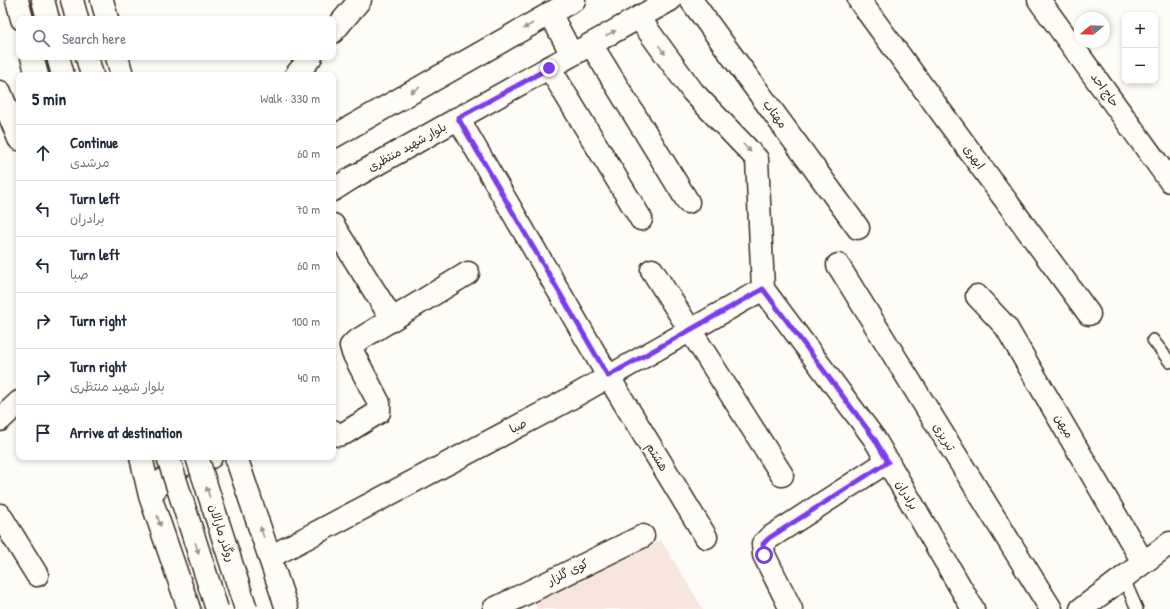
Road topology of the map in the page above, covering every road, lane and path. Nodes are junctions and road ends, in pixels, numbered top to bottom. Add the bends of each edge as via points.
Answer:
1 (17, 0) edge
2 (43, 0) edge
3 (72, 0) edge
4 (102, 0) edge
5 (359, 0) edge
6 (574, 0) edge
7 (670, 0) edge
8 (691, 0) edge
9 (858, 0) edge
10 (1039, 0) edge
11 (550, 13) junction
12 (21, 16) edge
13 (47, 16) edge
14 (76, 16) edge
15 (106, 16) edge
16 (639, 18) junction
17 (336, 28) edge
18 (591, 44) junction
19 (572, 55) junction
20 (33, 60) edge
21 (59, 60) edge
22 (88, 60) edge
23 (118, 60) edge
24 (308, 60) edge
25 (549, 68) junction
26 (36, 72) edge
27 (62, 72) edge
28 (91, 72) edge
29 (121, 72) edge
30 (298, 72) edge
31 (0, 92) edge
32 (458, 118) junction
33 (16, 132) edge
34 (336, 135) edge
35 (1170, 181) edge
36 (336, 188) edge
37 (688, 202) dead end
38 (641, 219) dead end
39 (858, 228) dead end
40 (336, 230) edge
41 (838, 265) dead end
42 (652, 270) dead end
43 (468, 273) dead end
44 (763, 289) junction
45 (977, 296) dead end
46 (1089, 314) dead end
47 (392, 319) junction
48 (690, 330) junction
49 (1153, 340) dead end
50 (1170, 362) edge
51 (608, 376) junction
52 (16, 405) edge
53 (16, 419) edge
54 (0, 420) edge
55 (0, 426) edge
56 (336, 433) edge
57 (142, 460) edge
58 (169, 460) edge
59 (194, 460) edge
60 (198, 460) edge
61 (232, 460) edge
62 (888, 462) junction
63 (782, 475) dead end
64 (150, 496) junction
65 (0, 515) edge
66 (643, 536) dead end
67 (706, 537) dead end
68 (1170, 543) edge
69 (270, 556) junction
70 (1143, 562) junction
71 (37, 575) dead end
72 (1123, 577) junction
73 (189, 609) edge
74 (217, 609) edge
75 (246, 609) edge
76 (287, 609) edge
77 (494, 609) edge
78 (791, 609) edge
79 (973, 609) edge
80 (1051, 609) edge
81 (1081, 609) edge
82 (1137, 609) edge

1 - 12 main road
2 - 13 main road
3 - 14 main road
4 - 15 main road
5 - 17 main road
6 - 11 main road
7 - 16 main road, بلوار شهید منتظری
8 - 39 main road, مهتاب
9 - 46 main road, ابهری
10 - 35 main road, حاج احد
11 - 19 main road
11 -> 34 main road
18 -> 16 main road, بلوار شهید منتظری
16 -> 44 main road via 693,92 757,159
18 - 19 main road, بلوار شهید منتظری
18 - 37 main road
19 - 25 main road, بلوار شهید منتظری
20 - 26 main road
21 - 27 main road
22 - 28 main road
23 - 29 main road
24 - 30 main road
25 - 32 main road, بلوار شهید منتظری
25 - 38 main road
31 - 33 main road
32 - 36 main road, بلوار شهید منتظری
32 - 51 main road, هشتم
40 - 47 main road
41 - 80 main road, تبریزی
42 - 48 main road
43 - 47 main road
44 - 48 main road, صبا
44 - 62 main road, برادران via 874,438
45 - 70 main road, میهن via 1006,327
47 - 56 main road via 352,346 353,353 379,403 380,412 345,433
48 - 51 main road, صبا
48 - 63 main road
49 - 50 lane
51 - 67 main road, هشتم
51 - 69 main road, صبا via 564,402
52 - 54 main road
53 - 55 main road
57 - 64 main road
58 -> 74 main road, bridge
59 - 64 main road via 162,481
75 -> 60 main road, روگذر مارالان, bridge
69 -> 61 main road
62 - 78 main road via 763,544 764,555
62 - 79 main road, برادران
64 -> 73 main road
65 - 71 main road
66 - 77 main road, کوی گلزار
68 - 70 main road
69 - 76 main road
70 - 72 main road
72 - 81 main road
72 - 82 lane

